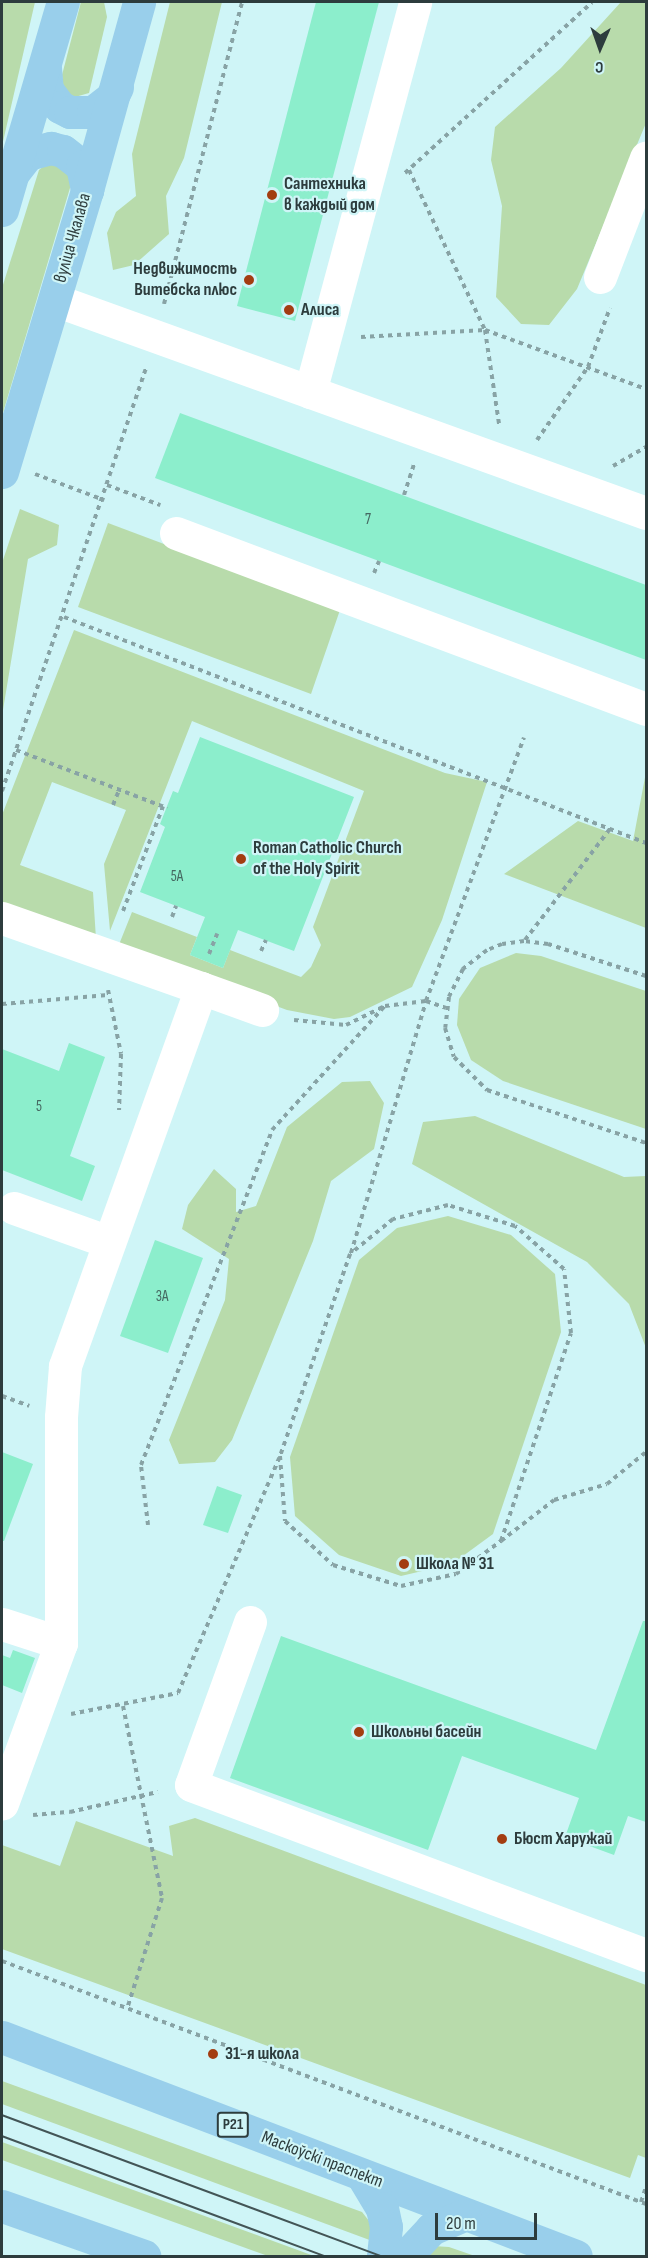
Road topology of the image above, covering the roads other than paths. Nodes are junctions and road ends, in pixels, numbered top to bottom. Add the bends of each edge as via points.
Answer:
1 (63, 2) edge
2 (139, 2) edge
3 (415, 2) edge
4 (45, 69) junction
5 (117, 87) junction
6 (646, 158) edge
7 (13, 173) junction
8 (87, 190) junction
9 (2, 210) edge
10 (600, 277) dead end
11 (55, 300) junction
12 (310, 392) junction
13 (12, 471) edge
14 (646, 513) edge
15 (176, 533) dead end
16 (646, 709) edge
17 (2, 918) edge
18 (201, 988) junction
19 (262, 1010) road end
20 (14, 1208) dead end
21 (109, 1242) junction
22 (250, 1622) dead end
23 (2, 1624) edge
24 (61, 1642) junction
25 (13, 1810) edge
26 (646, 1955) edge
27 (2, 2037) edge
28 (362, 2175) junction
29 (2, 2206) edge
30 (464, 2215) junction
31 (144, 2256) edge
32 (383, 2256) edge
33 (406, 2256) edge
34 (576, 2256) edge

1 - 4 main road
2 - 5 main road, вуліца Чкалава
3 - 12 lane
4 - 5 main road via 47,90 60,107 70,112 93,112 112,98
4 - 7 main road
5 - 8 main road, вуліца Чкалава
6 - 10 lane
7 - 8 main road via 28,154 51,148 63,151 82,166
7 - 9 main road
8 - 11 main road, вуліца Чкалава
11 - 12 lane
11 - 13 main road, вуліца Чкалава
12 - 14 lane
15 - 16 lane
17 - 18 lane
18 - 19 lane
18 - 21 lane
20 - 21 lane
21 - 24 lane via 65,1366 61,1417
22 - 26 lane via 191,1785
23 - 24 lane
24 - 25 lane via 32,1720
27 - 28 main road, Маскоўскі праспект / Р21
28 - 30 main road, Маскоўскі праспект / Р21
28 - 32 main road via 382,2208 386,2227
29 - 31 main road
30 - 33 main road via 431,2229
30 - 34 main road, Маскоўскі праспект / Р21

